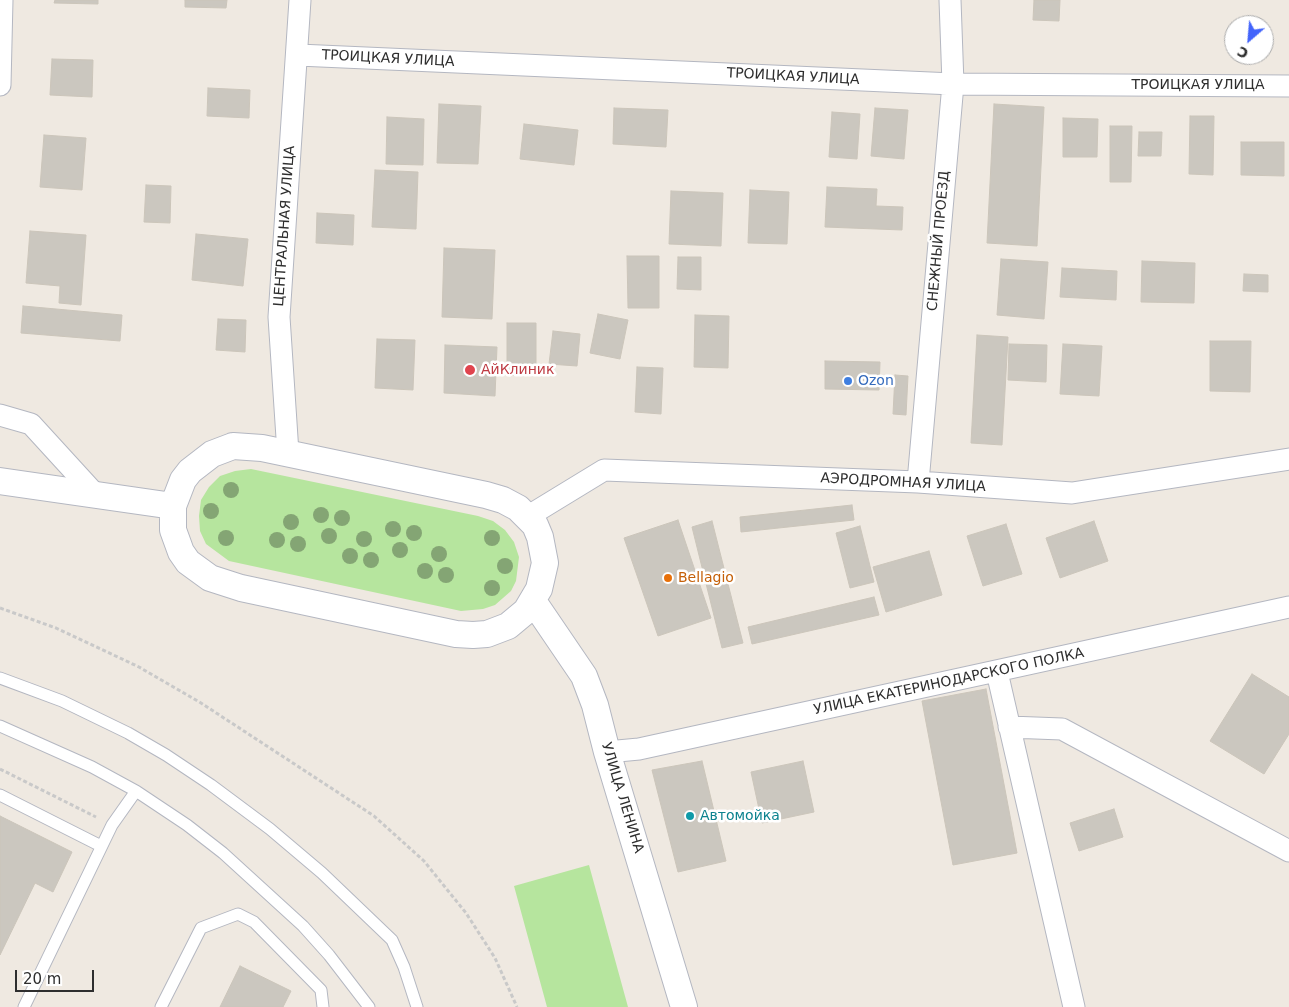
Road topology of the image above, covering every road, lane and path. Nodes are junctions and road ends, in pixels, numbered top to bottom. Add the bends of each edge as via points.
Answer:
1 (2, 0) edge
2 (300, 0) edge
3 (950, 0) edge
4 (298, 55) junction
5 (953, 84) junction
6 (0, 85) edge
7 (1289, 86) edge
8 (0, 415) edge
9 (288, 453) junction
10 (1289, 459) edge
11 (0, 481) edge
12 (918, 482) junction
13 (95, 494) junction
14 (173, 506) junction
15 (527, 517) junction
16 (533, 601) junction
17 (1289, 607) edge
18 (0, 608) edge
19 (997, 672) junction
20 (0, 678) edge
21 (0, 726) edge
22 (1009, 727) junction
23 (607, 752) junction
24 (0, 769) edge
25 (136, 791) junction
26 (0, 795) edge
27 (112, 825) junction
28 (101, 846) junction
29 (1289, 851) edge
30 (24, 1007) edge
31 (161, 1007) edge
32 (323, 1007) edge
33 (369, 1007) edge
34 (416, 1007) edge
35 (518, 1007) edge
36 (684, 1007) edge
37 (1074, 1007) edge

1 - 6 street
2 - 4 street, ЦЕНТРАЛЬНАЯ УЛИЦА
3 - 5 street, СНЕЖНЫЙ ПРОЕЗД
4 - 5 street, ТРОИЦКАЯ УЛИЦА
4 - 9 street, ЦЕНТРАЛЬНАЯ УЛИЦА via 279,317
5 - 7 street, ТРОИЦКАЯ УЛИЦА
5 - 12 street, СНЕЖНЫЙ ПРОЕЗД
8 - 13 street via 31,424
9 - 14 street via 233,446 212,454 198,463 183,480
9 - 15 street via 486,495 510,504
10 - 12 street, АЭРОДРОМНАЯ УЛИЦА via 1072,493
11 - 13 street
12 - 15 street, АЭРОДРОМНАЯ УЛИЦА via 604,470
13 - 14 street
14 - 16 street via 176,541 188,562 210,578 241,588 473,635 487,634 508,626
15 - 16 street via 540,537 545,563 544,576
16 - 23 street, УЛИЦА ЛЕНИНА via 584,676
17 - 19 street, УЛИЦА ЕКАТЕРИНОДАРСКОГО ПОЛКА
18 - 35 path via 56,628 139,667 201,702 374,816 424,862 466,913 495,958
19 - 22 street
19 - 23 street, УЛИЦА ЕКАТЕРИНОДАРСКОГО ПОЛКА via 639,749
20 - 34 lane via 62,701 158,750 270,829 388,935 401,959
21 - 25 lane via 92,766
22 - 29 street via 1062,729
22 - 37 street
23 - 36 street, УЛИЦА ЛЕНИНА
24 - 27 path
25 - 27 lane
25 - 33 lane via 194,830 272,897 329,955
26 - 28 lane
27 - 28 lane
28 - 30 lane
31 - 32 lane via 201,928 238,914 254,922 321,990

